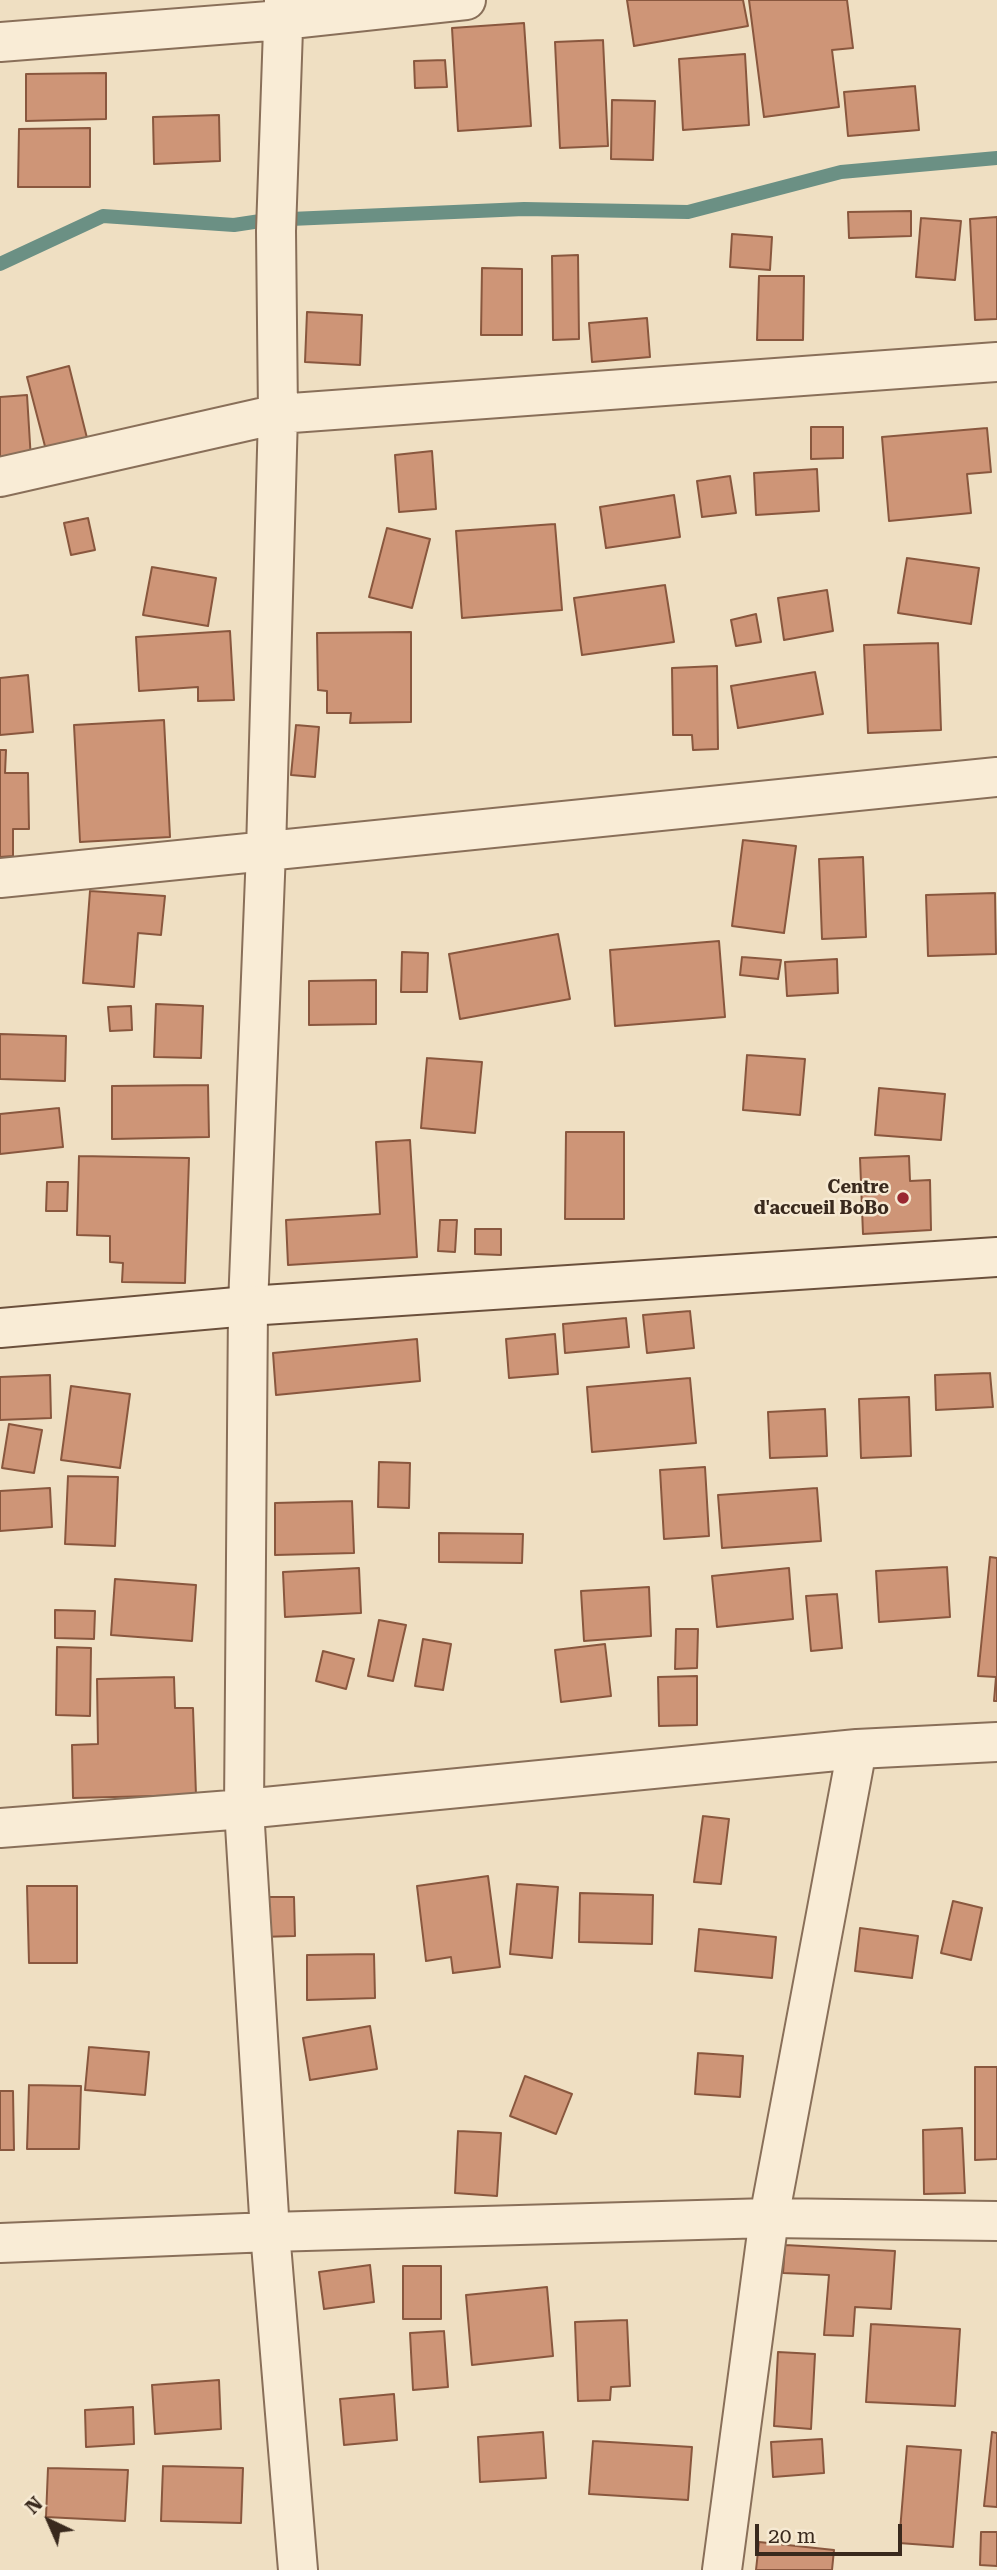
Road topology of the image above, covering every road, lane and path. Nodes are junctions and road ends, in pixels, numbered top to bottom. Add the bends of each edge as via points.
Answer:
1 (466, 0) edge
2 (283, 10) edge
3 (0, 42) edge
4 (997, 362) edge
5 (278, 414) junction
6 (0, 477) edge
7 (997, 778) edge
8 (266, 851) junction
9 (0, 877) edge
10 (997, 1257) edge
11 (248, 1306) junction
12 (0, 1328) edge
13 (997, 1742) edge
14 (857, 1749) junction
15 (244, 1808) junction
16 (0, 1828) edge
17 (769, 2218) junction
18 (997, 2221) edge
19 (270, 2232) junction
20 (0, 2243) edge
21 (298, 2570) edge
22 (722, 2570) edge

1 - 2 street
2 - 3 street
2 - 5 street via 276,219
4 - 5 street
5 - 6 street
5 - 8 street
7 - 8 street
8 - 9 street
8 - 11 street
10 - 11 street
11 - 12 street
11 - 15 street
13 - 14 street
14 - 15 street
14 - 17 street
15 - 16 street
15 - 19 street
17 - 18 street
17 - 19 street
17 - 22 street
19 - 20 street
19 - 21 street

